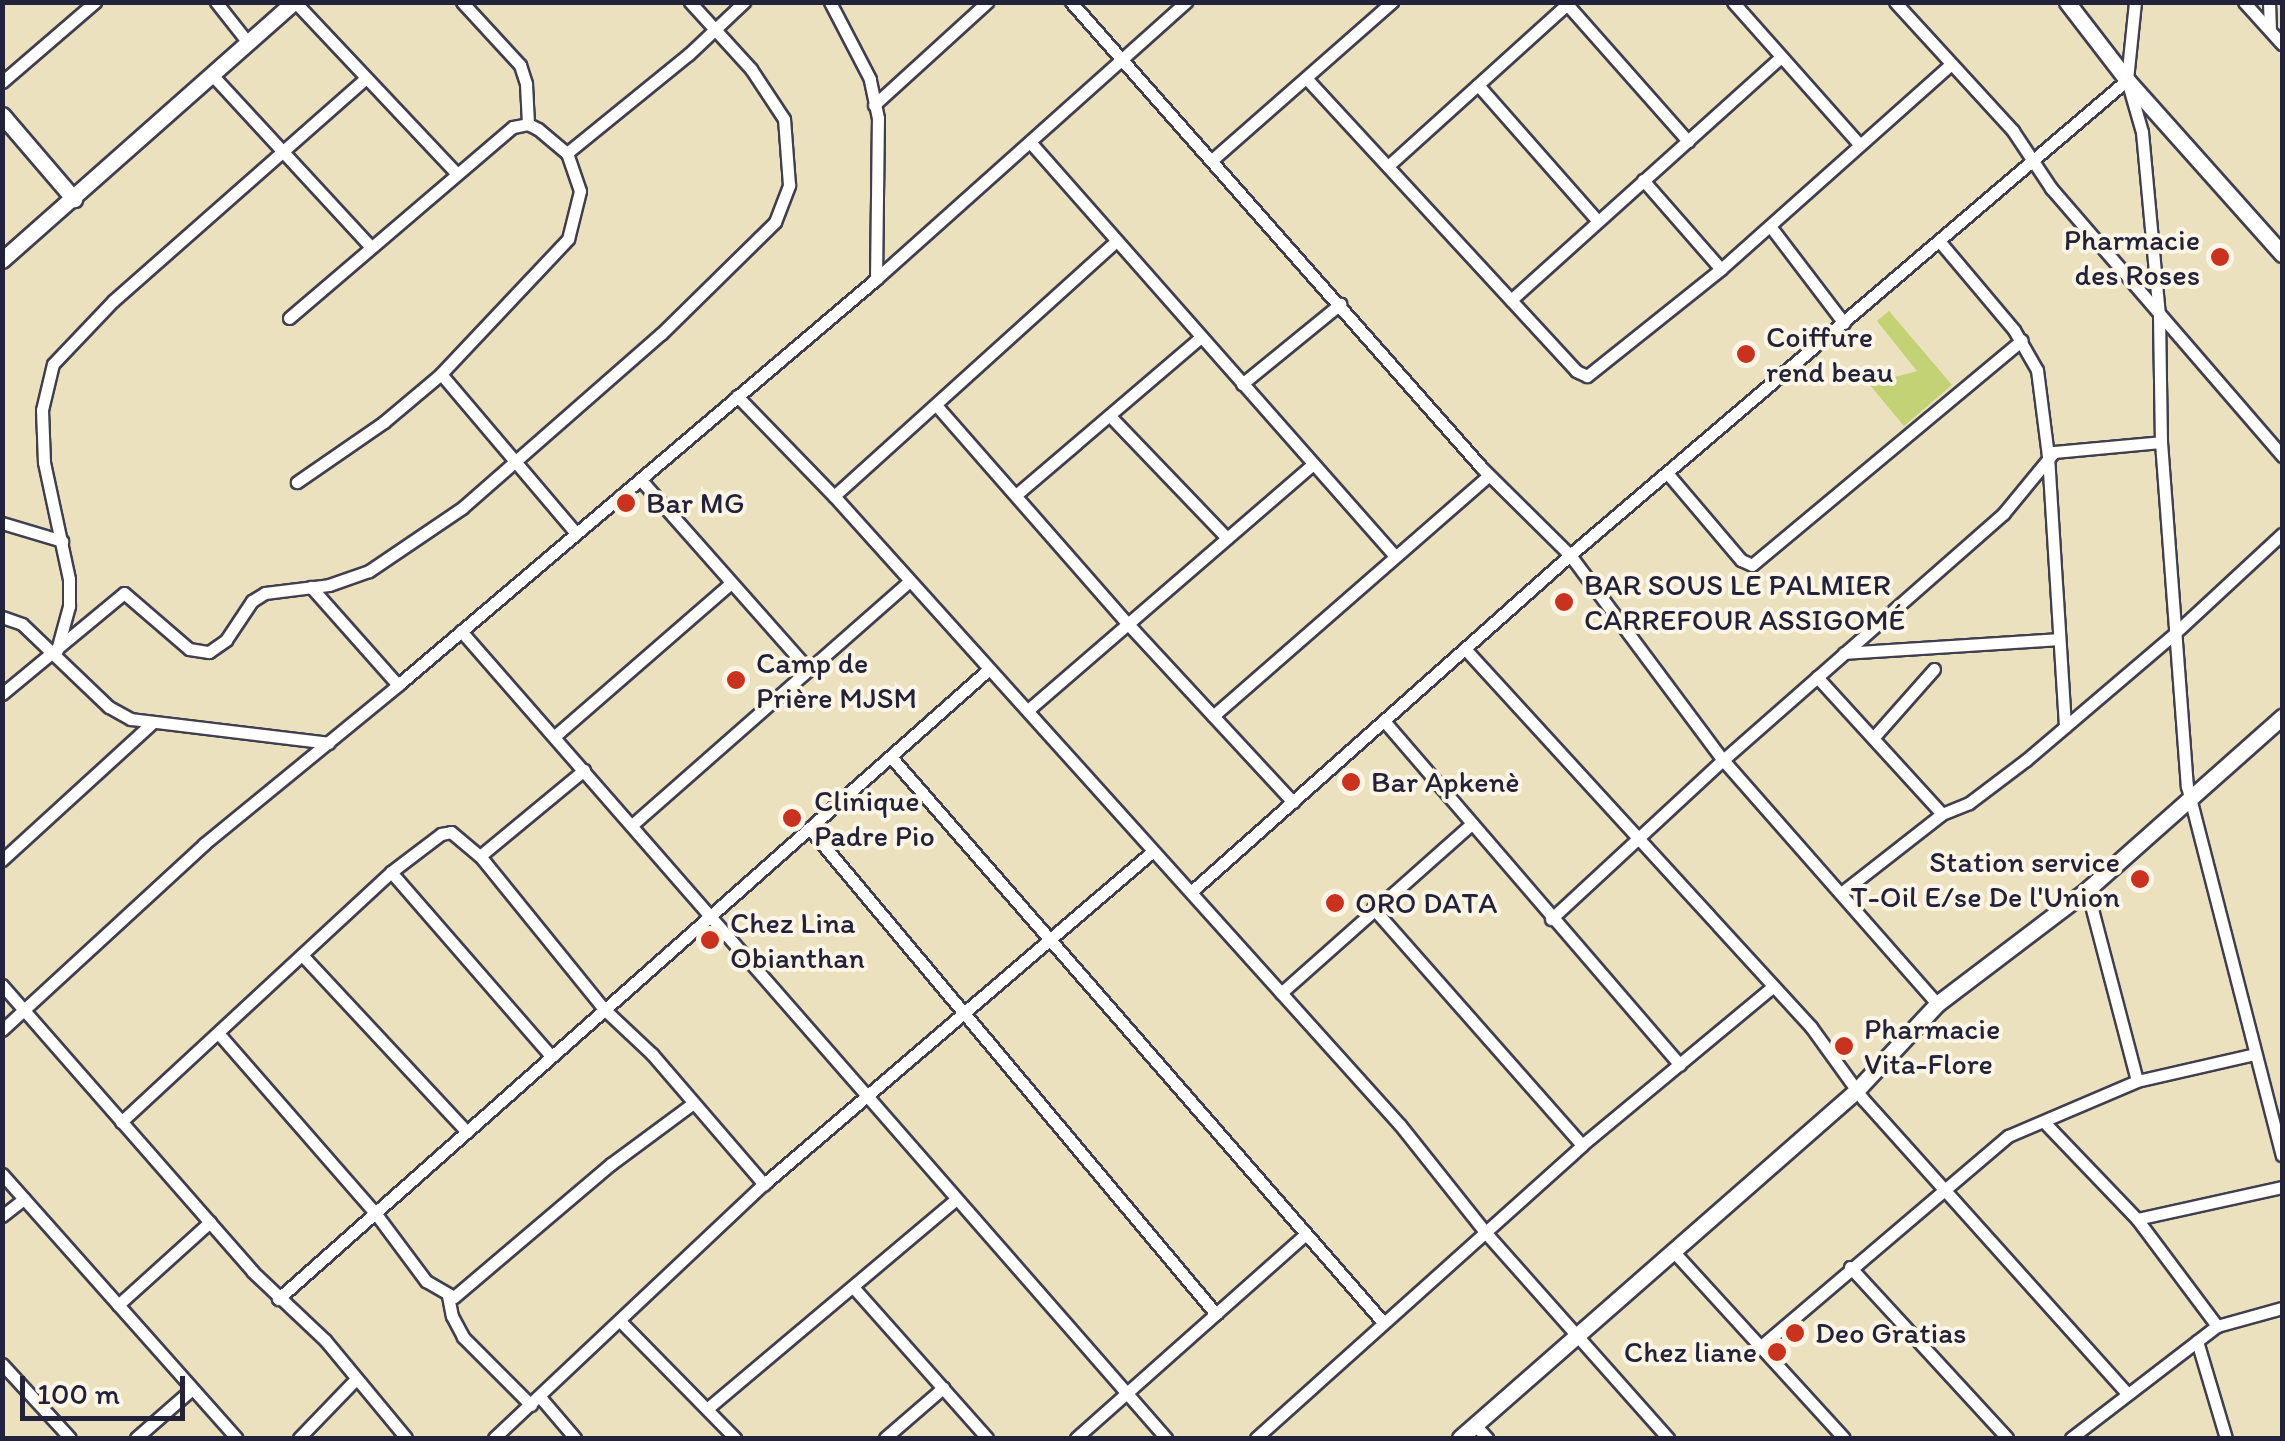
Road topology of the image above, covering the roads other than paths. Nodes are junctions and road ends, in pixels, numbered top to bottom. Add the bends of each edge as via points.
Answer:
1 (95, 2) edge
2 (216, 2) edge
3 (294, 2) edge
4 (462, 2) edge
5 (690, 2) edge
6 (744, 2) edge
7 (830, 2) edge
8 (987, 2) edge
9 (1071, 2) edge
10 (1186, 2) edge
11 (1392, 2) edge
12 (1733, 2) edge
13 (1895, 2) edge
14 (2067, 2) edge
15 (2135, 2) edge
16 (2244, 2) edge
17 (2269, 2) edge
18 (1566, 4) edge
19 (80, 7) edge
20 (2270, 30) junction
21 (712, 31) junction
22 (249, 44) junction
23 (2282, 44) edge
24 (1781, 56) junction
25 (1123, 57) junction
26 (1951, 64) junction
27 (214, 77) junction
28 (1306, 78) junction
29 (366, 79) junction
30 (2127, 80) junction
31 (2, 82) edge
32 (1478, 85) junction
33 (874, 105) junction
34 (2, 115) edge
35 (528, 124) junction
36 (1688, 141) junction
37 (1030, 142) junction
38 (1860, 145) junction
39 (281, 152) junction
40 (567, 153) junction
41 (1212, 160) junction
42 (2032, 164) junction
43 (1388, 166) junction
44 (456, 173) junction
45 (1643, 180) junction
46 (74, 199) junction
47 (1597, 220) junction
48 (1770, 226) junction
49 (1116, 241) junction
50 (1940, 242) junction
51 (371, 247) junction
52 (2282, 254) edge
53 (2, 260) edge
54 (1720, 269) junction
55 (876, 278) junction
56 (1511, 300) junction
57 (1340, 304) junction
58 (2159, 316) junction
59 (289, 318) dead end
60 (1844, 323) junction
61 (1201, 337) junction
62 (2022, 340) junction
63 (442, 374) junction
64 (1242, 384) junction
65 (737, 396) junction
66 (936, 405) junction
67 (1110, 416) junction
68 (2162, 442) junction
69 (2048, 456) junction
70 (2282, 456) edge
71 (514, 461) junction
72 (1313, 464) junction
73 (1668, 474) junction
74 (1489, 476) junction
75 (640, 478) junction
76 (297, 482) dead end
77 (1016, 494) junction
78 (834, 496) junction
79 (2, 522) edge
80 (576, 533) junction
81 (2282, 534) edge
82 (1227, 538) junction
83 (62, 540) junction
84 (1394, 556) junction
85 (1570, 556) junction
86 (909, 582) junction
87 (730, 583) junction
88 (310, 587) junction
89 (2, 617) edge
90 (1128, 624) junction
91 (462, 631) junction
92 (2175, 633) junction
93 (2059, 639) junction
94 (1467, 651) junction
95 (1844, 653) junction
96 (55, 655) junction
97 (806, 668) junction
98 (1934, 668) dead end
99 (988, 670) junction
100 (1817, 677) junction
101 (398, 685) junction
102 (2, 694) edge
103 (1028, 710) junction
104 (1213, 716) junction
105 (2282, 718) edge
106 (1385, 722) junction
107 (151, 724) junction
108 (2066, 726) junction
109 (556, 734) junction
110 (1873, 738) junction
111 (329, 743) junction
112 (891, 757) junction
113 (1723, 760) junction
114 (584, 770) junction
115 (2190, 798) junction
116 (1294, 802) junction
117 (1942, 814) junction
118 (632, 824) junction
119 (1470, 825) junction
120 (809, 828) junction
121 (1640, 838) junction
122 (1154, 851) junction
123 (480, 856) junction
124 (2, 860) edge
125 (392, 872) junction
126 (2087, 890) junction
127 (1191, 892) junction
128 (1841, 893) junction
129 (1373, 908) junction
130 (709, 917) junction
131 (1551, 919) junction
132 (1053, 941) junction
133 (302, 955) junction
134 (2, 985) edge
135 (1772, 986) junction
136 (1281, 992) junction
137 (1937, 1004) junction
138 (604, 1009) junction
139 (25, 1010) junction
140 (964, 1014) junction
141 (2, 1030) edge
142 (219, 1034) junction
143 (2255, 1054) junction
144 (551, 1056) junction
145 (1680, 1065) junction
146 (2136, 1081) junction
147 (1856, 1091) junction
148 (868, 1098) junction
149 (692, 1104) junction
150 (121, 1122) junction
151 (2044, 1122) junction
152 (467, 1132) junction
153 (1582, 1145) junction
154 (2282, 1149) edge
155 (2, 1174) edge
156 (764, 1184) junction
157 (2282, 1187) edge
158 (1946, 1190) junction
159 (24, 1199) junction
160 (955, 1200) junction
161 (376, 1214) junction
162 (2, 1216) edge
163 (2137, 1219) junction
164 (210, 1222) junction
165 (1485, 1232) junction
166 (1306, 1234) junction
167 (1673, 1250) junction
168 (1850, 1267) junction
169 (852, 1287) junction
170 (448, 1296) junction
171 (278, 1299) junction
172 (118, 1305) junction
173 (2282, 1308) edge
174 (1216, 1314) junction
175 (1382, 1321) junction
176 (621, 1322) junction
177 (2217, 1326) junction
178 (1578, 1337) junction
179 (2197, 1341) junction
180 (1760, 1346) junction
181 (6, 1373) edge
182 (354, 1381) junction
183 (944, 1388) junction
184 (192, 1390) junction
185 (2126, 1392) junction
186 (1126, 1395) junction
187 (535, 1401) junction
188 (708, 1408) junction
189 (1475, 1425) junction
190 (70, 1438) edge
191 (136, 1438) edge
192 (236, 1438) edge
193 (300, 1438) edge
194 (406, 1438) edge
195 (494, 1438) edge
196 (575, 1438) edge
197 (735, 1438) edge
198 (884, 1438) edge
199 (987, 1438) edge
200 (1076, 1438) edge
201 (1166, 1438) edge
202 (1256, 1438) edge
203 (1460, 1438) edge
204 (1487, 1438) edge
205 (1668, 1438) edge
206 (1844, 1438) edge
207 (2007, 1438) edge
208 (2071, 1438) edge
209 (2226, 1438) edge

1 - 19 street
2 - 22 street
3 - 22 street
3 - 29 street
4 - 35 street via 520,65
5 - 21 street
6 - 21 street
7 - 33 street via 870,78
8 - 33 street
9 - 25 street
10 - 25 street
11 - 28 street
12 - 24 street
13 - 26 street
14 - 30 street
15 - 30 street
16 - 20 street
17 - 20 street
18 - 32 street
18 - 36 street
19 - 31 street
20 - 23 street
21 - 40 street
21 - 71 street via 751,68 784,119 790,155 783,207 715,283
22 - 27 street
24 - 36 street
24 - 38 street
25 - 37 street
25 - 41 street
26 - 38 street
26 - 42 street via 2013,131
27 - 39 street
27 - 46 street
28 - 41 street
28 - 43 street
29 - 39 street
29 - 44 street
30 - 42 street
30 - 52 street
30 - 58 street via 2142,132
32 - 43 street
32 - 47 street
33 - 55 street via 881,162
34 - 46 street
35 - 40 street
35 - 44 street via 500,134
36 - 45 street
37 - 49 street
37 - 55 street
38 - 48 street
39 - 51 street
39 - 83 street via 113,301 53,364 42,440
40 - 63 street via 580,191 568,239
41 - 57 street
42 - 50 street
42 - 58 street
43 - 56 street
44 - 51 street
45 - 47 street
45 - 54 street
46 - 53 street
47 - 56 street
48 - 54 street
48 - 60 street
49 - 61 street
49 - 66 street
50 - 60 street
50 - 62 street
51 - 59 street
54 - 56 street via 1587,376
55 - 65 street
57 - 64 street
57 - 74 street
58 - 68 street
58 - 70 street
60 - 73 street
61 - 64 street
61 - 67 street
62 - 69 street via 2036,370
62 - 73 street via 1752,565
63 - 71 street
63 - 76 street
64 - 72 street
65 - 75 street
65 - 78 street
66 - 77 street
66 - 78 street
67 - 77 street
67 - 82 street
68 - 69 street
68 - 92 street
69 - 93 street
69 - 95 street via 2003,514
71 - 80 street
71 - 88 street via 462,508 369,570
72 - 82 street
72 - 84 street
73 - 85 street
74 - 84 street
74 - 85 street
75 - 80 street
75 - 87 street
77 - 90 street
78 - 86 street
79 - 83 street
80 - 91 street
81 - 92 street
82 - 90 street
83 - 96 street via 69,606
84 - 104 street
85 - 94 street
85 - 113 street
86 - 97 street
86 - 99 street
87 - 97 street
87 - 109 street
88 - 96 street via 252,600 226,640 209,652 189,648 124,593
88 - 101 street
89 - 96 street via 22,624
90 - 103 street
90 - 104 street
91 - 101 street
91 - 109 street
92 - 108 street
92 - 115 street
93 - 95 street
93 - 108 street
94 - 106 street
94 - 121 street
95 - 100 street
96 - 102 street
96 - 107 street via 109,707
97 - 118 street
98 - 110 street
99 - 103 street
99 - 112 street
100 - 110 street
100 - 113 street
101 - 111 street
103 - 122 street
104 - 116 street
105 - 115 street
106 - 116 street
106 - 119 street
107 - 111 street
107 - 124 street
108 - 117 street via 1969,803
109 - 114 street
110 - 117 street
111 - 139 street via 181,863
112 - 120 street
112 - 132 street
113 - 121 street
113 - 128 street
114 - 118 street
114 - 123 street
115 - 126 street
115 - 143 street
116 - 127 street
117 - 128 street
118 - 130 street
119 - 129 street
119 - 131 street
120 - 130 street
120 - 140 street
121 - 131 street
121 - 135 street
122 - 127 street
122 - 132 street
123 - 125 street via 446,832
123 - 138 street
125 - 133 street
125 - 144 street
126 - 137 street
126 - 146 street
127 - 136 street
128 - 137 street
129 - 136 street
129 - 153 street
130 - 138 street
130 - 148 street
131 - 145 street
132 - 140 street
132 - 166 street
133 - 142 street
133 - 152 street
134 - 139 street
135 - 145 street
135 - 147 street via 1830,1049
136 - 165 street
137 - 147 street
138 - 144 street
138 - 149 street
139 - 141 street
139 - 150 street
140 - 148 street
140 - 174 street
142 - 150 street
142 - 161 street
143 - 146 street
143 - 154 street
144 - 152 street
145 - 153 street
146 - 151 street
147 - 158 street
147 - 167 street
148 - 156 street
148 - 160 street
149 - 156 street
149 - 170 street via 611,1164 460,1295
150 - 164 street
151 - 158 street via 2008,1136
151 - 163 street
152 - 161 street
153 - 165 street
155 - 159 street
156 - 176 street
157 - 163 street
158 - 168 street
158 - 185 street
159 - 162 street
159 - 172 street
160 - 169 street
160 - 186 street
161 - 170 street via 426,1281
161 - 171 street
163 - 177 street
164 - 171 street
164 - 172 street
165 - 175 street
165 - 178 street
166 - 174 street
166 - 175 street
167 - 178 street
167 - 180 street
168 - 180 street
168 - 207 street
169 - 183 street
169 - 188 street
170 - 187 street via 464,1338
171 - 182 street via 325,1340
172 - 184 street
173 - 177 street
174 - 186 street
175 - 202 street
176 - 187 street
176 - 188 street
177 - 179 street
178 - 189 street
178 - 205 street
179 - 185 street
179 - 209 street
180 - 206 street
181 - 190 street
182 - 193 street
182 - 194 street
183 - 198 street
183 - 199 street
184 - 191 street
184 - 192 street
185 - 208 street
186 - 200 street
186 - 201 street
187 - 195 street
187 - 196 street
188 - 197 street
189 - 203 street
189 - 204 street

